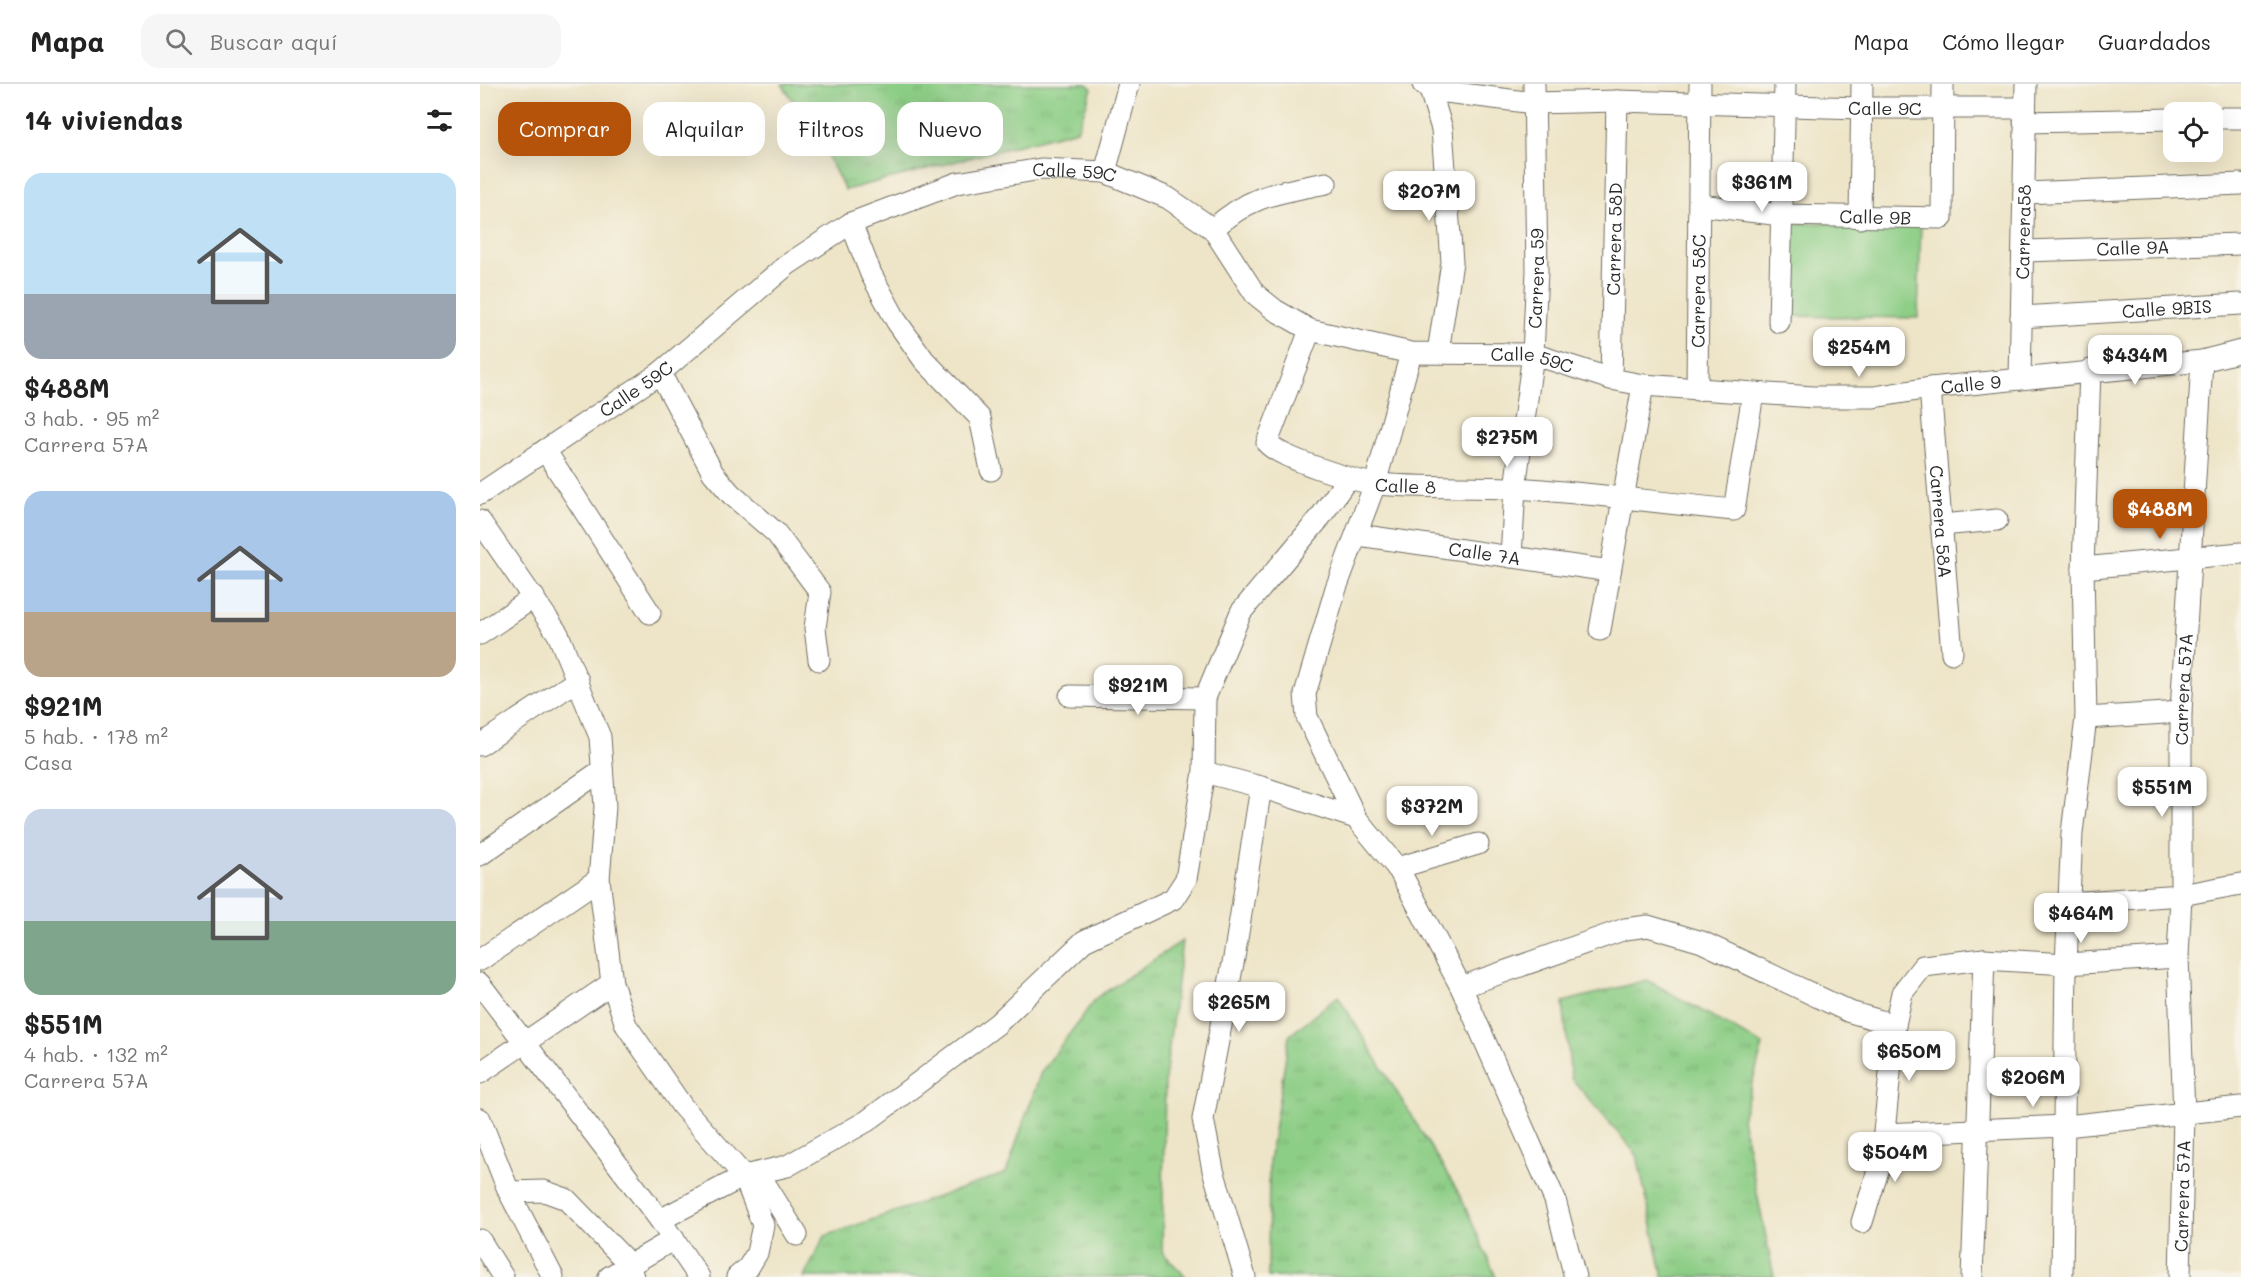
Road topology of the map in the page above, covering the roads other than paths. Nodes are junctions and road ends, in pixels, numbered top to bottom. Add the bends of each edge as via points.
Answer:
1 (1129, 84) edge
2 (1785, 84) edge
3 (1862, 84) edge
4 (1943, 84) edge
5 (2026, 84) edge
6 (1427, 87) edge
7 (1534, 93) edge
8 (1699, 94) edge
9 (1617, 100) junction
10 (1786, 106) junction
11 (1862, 108) junction
12 (1943, 108) junction
13 (2025, 115) junction
14 (2223, 118) edge
15 (2241, 118) edge
16 (2163, 119) edge
17 (1105, 172) junction
18 (1326, 183) dead end
19 (2241, 184) edge
20 (2024, 193) junction
21 (1700, 205) junction
22 (1781, 216) junction
23 (1860, 218) junction
24 (850, 223) junction
25 (1214, 229) junction
26 (2241, 244) edge
27 (2023, 251) junction
28 (2241, 304) edge
29 (2021, 317) junction
30 (1779, 322) dead end
31 (1310, 330) junction
32 (2241, 351) edge
33 (1438, 352) junction
34 (1411, 353) junction
35 (1533, 354) junction
36 (2202, 361) junction
37 (2090, 370) junction
38 (660, 373) junction
39 (1611, 379) junction
40 (2020, 379) junction
41 (1643, 385) junction
42 (1930, 388) junction
43 (1697, 390) junction
44 (1753, 394) junction
45 (545, 450) junction
46 (991, 470) dead end
47 (1348, 478) junction
48 (1375, 484) junction
49 (1515, 488) junction
50 (480, 494) edge
51 (1624, 500) junction
52 (1997, 520) dead end
53 (480, 521) edge
54 (1941, 525) junction
55 (1358, 535) junction
56 (2241, 553) edge
57 (2189, 556) junction
58 (1510, 557) junction
59 (2083, 568) junction
60 (1610, 571) junction
61 (534, 597) junction
62 (650, 613) dead end
63 (1600, 630) dead end
64 (480, 634) edge
65 (1952, 653) dead end
66 (819, 660) dead end
67 (578, 680) junction
68 (1070, 696) dead end
69 (1205, 698) junction
70 (2181, 712) junction
71 (2086, 718) junction
72 (480, 746) edge
73 (602, 770) junction
74 (1204, 772) junction
75 (1261, 787) junction
76 (1356, 818) junction
77 (1478, 844) dead end
78 (480, 855) edge
79 (1397, 868) junction
80 (599, 879) junction
81 (2241, 884) edge
82 (2181, 895) junction
83 (2069, 903) junction
84 (2178, 957) junction
85 (1984, 959) junction
86 (480, 960) edge
87 (2066, 964) junction
88 (612, 983) junction
89 (480, 984) edge
90 (1461, 987) junction
91 (1895, 1025) junction
92 (526, 1042) junction
93 (480, 1073) edge
94 (2241, 1107) edge
95 (2184, 1114) junction
96 (480, 1119) edge
97 (2066, 1126) junction
98 (1978, 1132) junction
99 (1884, 1134) junction
100 (752, 1175) junction
101 (508, 1192) junction
102 (660, 1220) junction
103 (1862, 1222) dead end
104 (797, 1235) dead end
105 (674, 1239) junction
106 (480, 1240) edge
107 (631, 1271) edge
108 (503, 1277) edge
109 (553, 1277) edge
110 (609, 1277) edge
111 (699, 1277) edge
112 (737, 1277) edge
113 (1245, 1277) edge
114 (1575, 1277) edge
115 (1972, 1277) edge
116 (2062, 1277) edge
117 (2180, 1277) edge

1 - 17 street
2 - 10 street
3 - 11 street
4 - 12 street
5 - 13 street, Carrera58
6 - 7 street, Calle 9C
6 - 33 street via 1442,129 1452,262
7 - 9 street, Calle 9C
7 - 35 street, Carrera 59 via 1537,271
8 - 9 street, Calle 9C
8 - 10 street, Calle 9C
8 - 21 street, Carrera 58C
9 - 39 street, Carrera 58D
10 - 11 street, Calle 9C
10 - 22 street
11 - 12 street, Calle 9C
11 - 23 street
12 - 13 street, Calle 9C
12 - 23 street, Calle 9B via 1942,218
13 - 16 street, Calle 9C
13 - 20 street, Carrera58
14 - 15 street
17 - 24 street, Calle 59C via 1041,169 957,183
17 - 25 street, Calle 59C via 1168,198
18 - 25 street via 1262,197 1237,208
19 - 20 street
20 - 27 street, Carrera58
21 - 22 street, Calle 9B
21 - 43 street, Carrera 58C
22 - 23 street, Calle 9B
22 - 30 street
24 - 38 street, Calle 59C via 787,265
24 - 46 street via 897,322 924,360 980,418
25 - 31 street, Calle 59C via 1255,294
26 - 27 street, Calle 9A
27 - 29 street, Carrera58
28 - 29 street, Calle 9BIS
29 - 40 street, Carrera58
31 - 34 street, Calle 59C
31 - 47 street, Calle 8 via 1267,443 1283,454
32 - 36 street, Calle 9
33 - 34 street, Calle 59C
33 - 35 street, Calle 59C
34 - 48 street
35 - 39 street, Calle 59C
35 - 49 street, Carrera 59
36 - 37 street, Calle 9
36 - 57 street, Carrera 57A
37 - 40 street, Calle 9
37 - 59 street
38 - 45 street, Calle 59C
38 - 66 street via 713,473 776,533 820,592 815,628
39 - 41 street, Calle 59C
40 - 42 street, Calle 9
41 - 43 street, Calle 59C
41 - 51 street
42 - 44 street, Calle 9 via 1874,397
42 - 54 street, Carrera 58A
43 - 44 street, Calle 9
44 - 51 street, Calle 8 via 1734,510
45 - 50 street, Calle 59C
45 - 62 street
47 - 48 street, Calle 8
47 - 69 street via 1241,612
48 - 49 street, Calle 8
48 - 55 street
49 - 51 street, Calle 8
49 - 58 street, Carrera 59
51 - 60 street
52 - 54 street
53 - 61 street
54 - 65 street, Carrera 58A
55 - 58 street, Calle 7A
55 - 76 street via 1336,588 1305,694 1307,717
56 - 57 street
57 - 59 street
57 - 70 street, Carrera 57A
58 - 60 street, Calle 7A
59 - 71 street
60 - 63 street
61 - 64 street
61 - 67 street via 558,634
67 - 72 street
67 - 73 street via 600,737
68 - 69 street
69 - 74 street
70 - 71 street
70 - 82 street, Carrera 57A
71 - 83 street via 2072,833
73 - 78 street
73 - 80 street via 605,807
74 - 75 street
74 - 100 street via 1186,879 1173,899 1084,941 997,1024 867,1121 787,1166
75 - 76 street
75 - 113 street via 1203,1119 1213,1170
76 - 79 street
77 - 79 street
79 - 90 street
80 - 86 street
80 - 88 street
81 - 82 street
82 - 83 street
82 - 84 street, Carrera 57A
83 - 87 street
84 - 87 street
84 - 95 street, Carrera 57A
85 - 87 street
85 - 91 street via 1923,966 1902,993
85 - 98 street
87 - 97 street
88 - 92 street
88 - 100 street via 626,1025 682,1106
89 - 92 street
90 - 91 street via 1625,929 1647,926 1702,942 1850,1012
90 - 114 street via 1555,1200
91 - 99 street
92 - 93 street
92 - 102 street
94 - 95 street
95 - 97 street, Carrera 57A
95 - 117 street, Carrera 57A
96 - 101 street
97 - 98 street, Carrera 57A
97 - 116 street
98 - 99 street, Carrera 57A
98 - 115 street
99 - 103 street via 1881,1161
100 - 102 street
100 - 104 street
100 - 112 street via 763,1225 757,1253
101 - 107 street via 544,1191 566,1199
101 - 109 street
102 - 105 street
105 - 107 street
105 - 111 street
106 - 108 street
107 - 110 street

